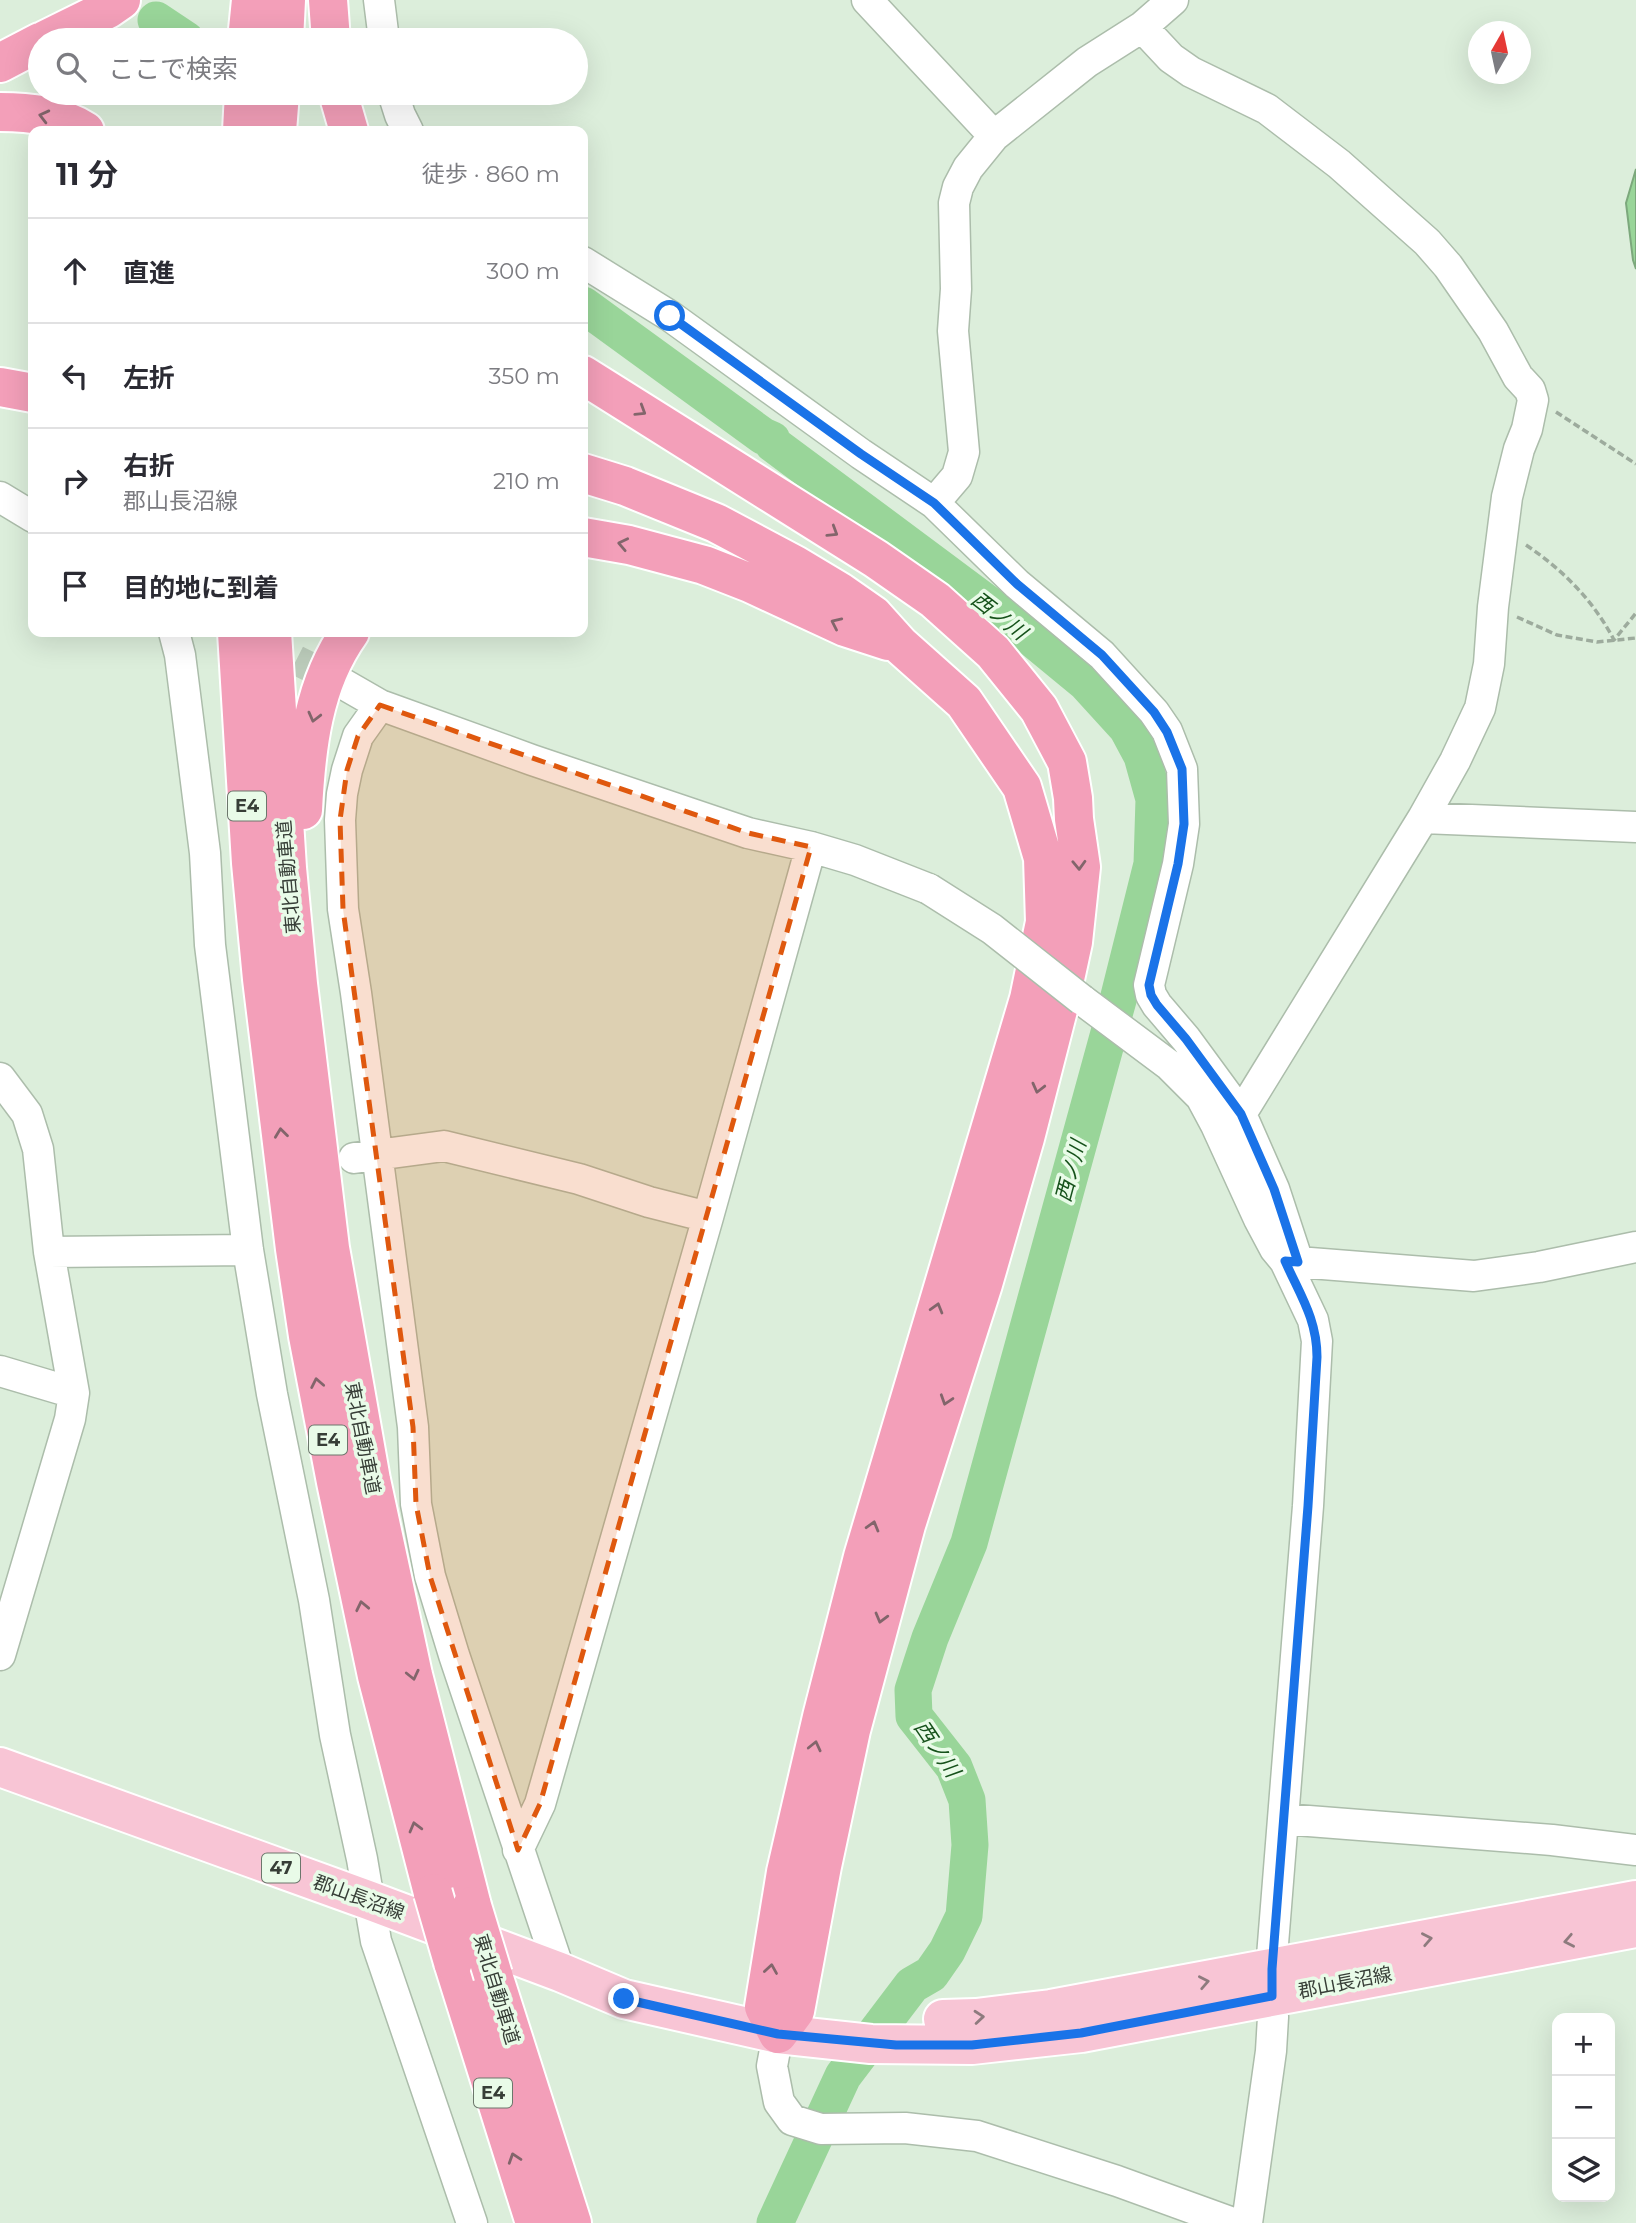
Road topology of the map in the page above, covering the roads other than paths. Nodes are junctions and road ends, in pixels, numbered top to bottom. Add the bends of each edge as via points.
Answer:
1 (121, 0) edge
2 (251, 0) edge
3 (286, 0) edge
4 (328, 0) edge
5 (379, 0) edge
6 (867, 0) edge
7 (1173, 0) edge
8 (1142, 27) junction
9 (69, 28) edge
10 (248, 28) edge
11 (285, 28) edge
12 (330, 28) edge
13 (382, 28) edge
14 (28, 48) edge
15 (0, 63) edge
16 (243, 105) edge
17 (279, 105) edge
18 (341, 105) edge
19 (397, 105) edge
20 (0, 112) edge
21 (73, 126) edge
22 (242, 126) edge
23 (277, 126) edge
24 (348, 126) edge
25 (406, 126) edge
26 (994, 136) junction
27 (588, 265) edge
28 (588, 378) edge
29 (0, 387) edge
30 (28, 392) edge
31 (0, 410) edge
32 (28, 415) edge
33 (588, 451) edge
34 (588, 475) edge
35 (0, 497) edge
36 (934, 503) junction
37 (28, 514) edge
38 (588, 538) edge
39 (175, 637) edge
40 (216, 637) edge
41 (237, 637) edge
42 (272, 637) edge
43 (346, 637) edge
44 (900, 645) junction
45 (340, 682) tunnel mouth
46 (380, 705) junction
47 (1073, 798) junction
48 (1423, 818) junction
49 (1636, 827) edge
50 (811, 847) junction
51 (262, 979) junction
52 (4, 1088) edge
53 (1241, 1114) junction
54 (366, 1156) junction
55 (708, 1217) junction
56 (1636, 1247) edge
57 (330, 1248) junction
58 (248, 1250) junction
59 (49, 1252) junction
60 (1292, 1262) junction
61 (0, 1371) edge
62 (74, 1393) junction
63 (0, 1655) edge
64 (0, 1767) edge
65 (1283, 1819) junction
66 (518, 1850) junction
67 (1636, 1850) edge
68 (368, 1899) junction
69 (1636, 1900) edge
70 (1636, 1928) edge
71 (560, 1972) junction
72 (1272, 1982) junction
73 (779, 2017) junction
74 (1171, 2213) edge
75 (462, 2217) edge
76 (535, 2223) edge
77 (572, 2223) edge
78 (1233, 2223) edge
79 (1247, 2223) edge

1 - 9 highway
2 - 10 highway
3 - 11 highway
4 - 12 highway
5 - 13 street
6 - 26 street
7 - 8 street
8 - 26 street via 1076,71
8 - 48 street via 1191,72 1267,109 1339,164 1427,242 1448,266 1530,390 1533,400 1502,533 1480,708
14 - 15 highway
16 - 22 highway
17 - 23 highway
18 - 24 highway
19 - 25 street
21 -> 20 highway via 26,111
26 - 36 street via 955,194 953,331 964,452 957,476
27 - 36 street via 670,316
28 -> 47 highway via 935,600 993,652 1039,709 1067,762
29 - 30 highway
31 - 32 highway
33 - 47 highway via 672,481 764,522 905,609 979,668 1007,699
34 - 44 highway via 716,523 795,565 873,614
35 - 37 street
36 - 53 street via 1017,584 1102,655 1167,732 1182,769 1184,824 1149,985 1151,995
44 -> 38 highway via 845,627 704,565
39 - 58 street via 205,853 210,945 249,1171
40 - 51 highway via 241,864
41 - 51 highway, 東北自動車道 / E4
42 - 57 highway, 東北自動車道 / E4 via 287,868
43 -> 57 highway via 328,669 310,732 302,820
73 -> 44 highway via 786,1872 829,1690 863,1557 1029,999 1045,922 1043,858 1022,787 964,702
45 - 46 street
46 - 50 street via 748,833
46 - 54 street via 358,736 347,770 340,820 343,909 356,993
47 -> 73 highway via 1081,867 1073,942 1060,1002 1026,1138 906,1525 854,1718 822,1866
48 - 49 street
48 - 53 street
50 - 55 street
50 - 60 street, bridge via 929,889 992,929 1169,1065 1200,1097 1275,1249
76 -> 51 highway, 東北自動車道 / E4, bridge via 433,1893 377,1676 310,1349
52 - 59 street via 27,1114 38,1149
53 - 60 street via 1274,1189
54 - 55 street via 444,1146
54 - 66 street via 412,1427 416,1504 430,1576
55 - 66 street via 540,1804
56 - 60 street via 1474,1276
57 -> 77 highway, 東北自動車道 / E4, bridge via 368,1467 413,1675 472,1906
58 - 59 street
58 - 68 street
59 - 62 street
60 - 65 street via 1313,1320 1317,1357
61 - 62 street
62 - 63 street
64 - 68 main road, 郡山長沼線 / 47
65 - 67 street
65 - 72 street
66 - 71 street
68 - 71 main road, 郡山長沼線 / 47
68 - 75 street via 376,1941
72 -> 69 main road, 郡山長沼線 / 47
70 -> 72 main road, 郡山長沼線 / 47
71 - 73 main road, 郡山長沼線 / 47 via 624,1999
72 - 73 main road, 郡山長沼線 / 47 via 975,2018 904,2032 853,2030
72 - 79 street via 1271,2051
73 - 74 street via 772,2066 779,2102 792,2120 821,2129 905,2128 976,2136 1061,2162
74 - 78 street

